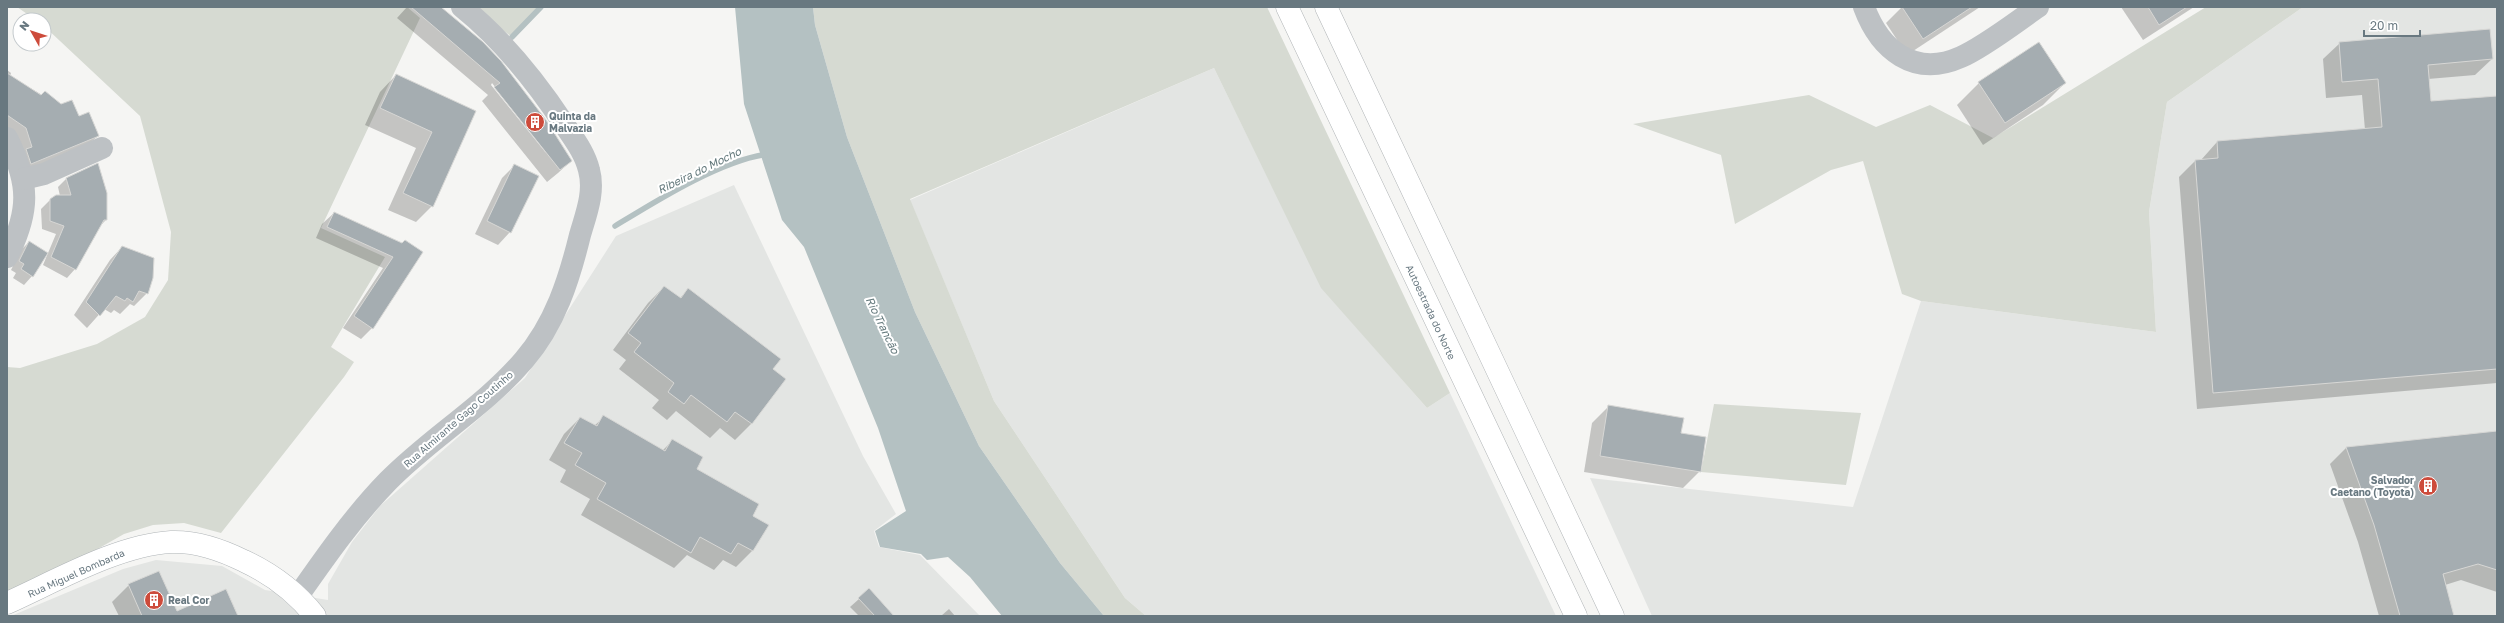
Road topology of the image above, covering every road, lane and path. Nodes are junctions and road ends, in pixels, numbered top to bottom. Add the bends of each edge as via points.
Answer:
1 (462, 7) edge
2 (1287, 7) edge
3 (1326, 7) edge
4 (1864, 7) edge
5 (2038, 7) edge
6 (7, 138) edge
7 (102, 148) dead end
8 (23, 179) junction
9 (7, 257) edge
10 (298, 596) junction
11 (7, 603) edge
12 (315, 616) edge
13 (1576, 616) edge
14 (1613, 616) edge

1 - 10 street, Rua Almirante Gago Coutinho via 502,42 530,76 585,159 591,188 573,266 563,295 546,329 525,359 485,398 388,481 341,536
2 - 13 main road, Autoestrada do Norte
3 - 14 main road
4 - 5 street via 1882,42 1906,59 1921,64 1940,63 1962,57
6 - 8 street
7 - 8 street via 44,174
8 - 9 street via 25,207 17,238
10 - 11 main road, Rua Miguel Bombarda via 255,566 224,551 172,542 149,544 124,551
10 - 12 main road, Rua Miguel Bombarda

